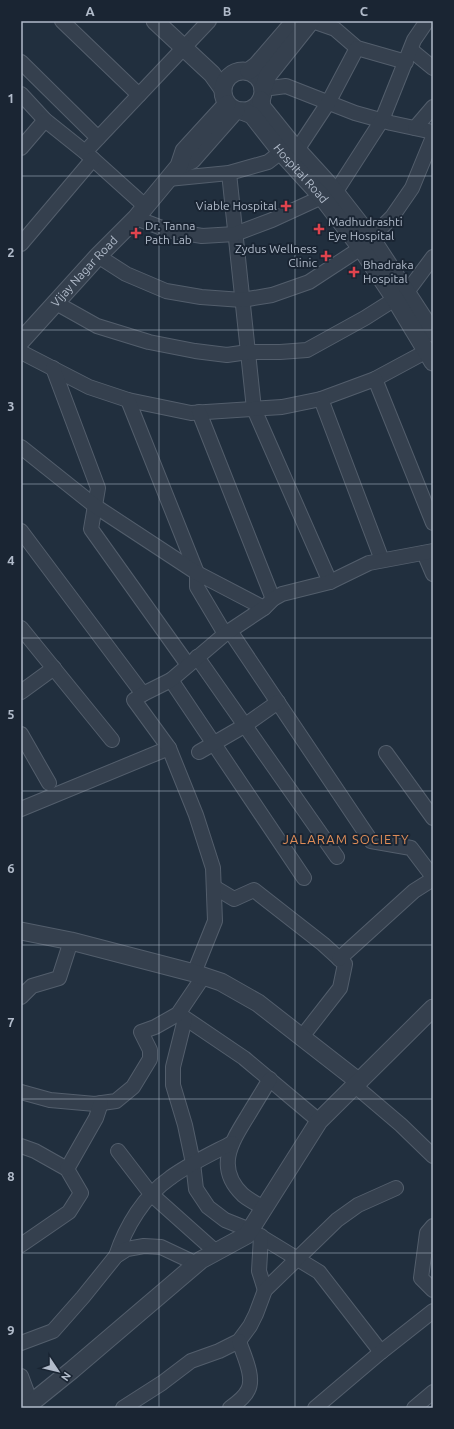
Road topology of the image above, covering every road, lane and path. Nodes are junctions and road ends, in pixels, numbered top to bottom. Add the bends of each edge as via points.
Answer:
1 (62, 21) edge
2 (155, 21) edge
3 (168, 21) edge
4 (209, 21) edge
5 (295, 21) edge
6 (311, 21) edge
7 (428, 21) edge
8 (186, 44) junction
9 (357, 48) junction
10 (408, 56) junction
11 (21, 62) edge
12 (433, 68) edge
13 (249, 71) junction
14 (232, 74) junction
15 (21, 94) edge
16 (262, 94) junction
17 (139, 95) junction
18 (232, 103) junction
19 (328, 103) junction
20 (433, 107) edge
21 (45, 120) junction
22 (382, 120) junction
23 (415, 128) junction
24 (433, 132) edge
25 (433, 137) edge
26 (98, 138) junction
27 (21, 148) edge
28 (289, 151) junction
29 (89, 155) junction
30 (174, 172) junction
31 (229, 173) junction
32 (328, 195) junction
33 (140, 212) junction
34 (235, 234) junction
35 (366, 243) junction
36 (21, 244) edge
37 (98, 256) junction
38 (433, 257) edge
39 (401, 296) junction
40 (242, 300) junction
41 (56, 303) junction
42 (432, 330) edge
43 (21, 341) edge
44 (21, 352) edge
45 (248, 352) junction
46 (430, 356) edge
47 (53, 368) junction
48 (375, 379) junction
49 (322, 399) junction
50 (128, 400) junction
51 (254, 409) junction
52 (199, 412) junction
53 (21, 447) edge
54 (95, 506) junction
55 (433, 523) edge
56 (21, 531) edge
57 (428, 552) edge
58 (382, 560) junction
59 (197, 573) junction
60 (433, 574) edge
61 (330, 582) junction
62 (268, 603) junction
63 (21, 628) edge
64 (228, 632) junction
65 (192, 661) junction
66 (54, 668) junction
67 (171, 680) junction
68 (21, 692) edge
69 (143, 694) junction
70 (278, 702) junction
71 (244, 726) junction
72 (21, 734) edge
73 (112, 740) dead end
74 (214, 743) junction
75 (169, 748) junction
76 (200, 752) dead end
77 (386, 754) dead end
78 (49, 783) dead end
79 (21, 809) edge
80 (433, 818) edge
81 (337, 857) dead end
82 (304, 878) dead end
83 (433, 878) edge
84 (214, 886) junction
85 (21, 931) edge
86 (71, 941) junction
87 (339, 959) junction
88 (198, 975) junction
89 (21, 997) edge
90 (433, 1008) edge
91 (182, 1016) junction
92 (301, 1038) junction
93 (270, 1079) junction
94 (356, 1083) junction
95 (21, 1092) edge
96 (101, 1103) junction
97 (319, 1121) junction
98 (232, 1143) junction
99 (21, 1146) edge
100 (118, 1151) dead end
101 (433, 1156) edge
102 (193, 1163) junction
103 (67, 1169) junction
104 (396, 1188) dead end
105 (151, 1194) junction
106 (264, 1208) junction
107 (433, 1226) edge
108 (256, 1233) junction
109 (21, 1244) edge
110 (216, 1252) junction
111 (116, 1256) junction
112 (297, 1259) junction
113 (197, 1264) junction
114 (265, 1290) junction
115 (433, 1290) edge
116 (433, 1311) edge
117 (239, 1341) junction
118 (21, 1343) edge
119 (381, 1352) junction
120 (21, 1376) edge
121 (433, 1392) edge
122 (28, 1405) edge
123 (129, 1406) edge
124 (230, 1408) edge
125 (315, 1408) edge
126 (414, 1408) edge

1 - 17 street
2 - 8 street, Hospital Road
3 - 8 street, Hospital Road
4 - 8 street
5 - 13 street
6 - 9 street via 335,29
6 - 16 street via 268,75
7 - 10 street via 414,40
8 - 14 street, Hospital Road
8 - 17 street
8 - 18 street, Hospital Road via 212,74
9 - 10 street
9 - 19 street
10 - 12 street
10 - 22 street
11 - 26 street
13 - 14 street
13 - 16 street via 258,78
14 - 18 street via 224,82
15 - 21 street
16 - 18 street via 253,108
16 - 19 street via 286,86
16 - 28 street, Hospital Road via 262,107
17 - 26 street
18 - 28 street, Hospital Road via 252,115
18 - 30 street, Vijay Nagar Road via 192,160
19 - 22 street
19 - 28 street
20 - 23 street
21 - 27 street
21 - 29 street
22 - 23 street
22 - 32 street
23 - 24 street
25 - 35 street via 412,188 392,217
26 - 29 street
28 - 31 street via 268,162
28 - 32 street, Hospital Road
29 - 33 street
29 - 36 street
30 - 31 street
30 - 33 street, Vijay Nagar Road
31 - 34 street
32 - 34 street
32 - 35 street, Hospital Road
33 - 34 street via 167,230 202,236
33 - 37 street, Vijay Nagar Road
34 - 40 street
35 - 39 street, Hospital Road
35 - 40 street via 309,282 272,295
37 - 40 street via 126,274 166,291
37 - 41 street, Vijay Nagar Road
38 - 39 street
39 - 42 street, Hospital Road
39 - 45 street via 307,350
39 - 46 street, Hospital Road
40 - 45 street
41 - 43 street, Vijay Nagar Road
41 - 45 street via 97,326 149,342 227,355
44 - 47 street
45 - 51 street
46 - 48 street
47 - 50 street via 89,387
47 - 54 street via 98,488
48 - 49 street
48 - 55 street
49 - 51 street via 282,407
49 - 58 street
50 - 52 street via 192,413
50 - 59 street
51 - 52 street
51 - 61 street
52 - 62 street
53 - 54 street
54 - 59 street
54 - 65 street via 91,529
56 - 69 street
57 - 58 street
57 - 60 street
58 - 61 street via 369,563
59 - 62 street
59 - 64 street via 197,587
61 - 62 street via 282,594
62 - 64 street
63 - 66 street
64 - 65 street
64 - 70 street
65 - 67 street
65 - 71 street
66 - 68 street
66 - 73 street
67 - 69 street
67 - 74 street
69 - 75 street via 134,700
70 - 71 street
70 - 83 street via 371,841 411,848
71 - 74 street
71 - 81 street
72 - 78 street
74 - 76 street
74 - 82 street
75 - 79 street
75 - 84 street via 198,821 213,868
77 - 80 street
83 - 87 street via 414,891
84 - 87 street via 234,899 254,890
84 - 88 street via 215,921
85 - 86 street
86 - 88 street
86 - 89 street via 59,978 32,986
87 - 92 street via 345,964 340,988
88 - 91 street
88 - 92 street via 221,982 258,1003
90 - 94 street
91 - 93 street
91 - 96 street via 141,1032 150,1050 150,1059 133,1087 116,1101
91 - 102 street via 173,1067 173,1085 181,1108
92 - 94 street
93 - 97 street
93 - 98 street
94 - 97 street
94 - 101 street
95 - 96 street via 50,1100
96 - 103 street via 96,1118
97 - 106 street
98 - 102 street
98 - 106 street via 228,1151 230,1176 244,1196
99 - 103 street
100 - 105 street
102 - 105 street via 169,1178
102 - 108 street via 196,1189 208,1207 225,1220
103 - 109 street via 82,1193 69,1212
104 - 112 street via 358,1205 337,1220
105 - 110 street
105 - 111 street via 127,1229
106 - 108 street
107 - 115 street via 427,1233 421,1278
108 - 110 street via 247,1235
108 - 112 street
108 - 114 street via 259,1271
110 - 113 street
111 - 113 street via 127,1249 161,1247
111 - 118 street via 53,1332
112 - 114 street
112 - 119 street via 319,1272
113 - 122 street
114 - 117 street via 250,1326
116 - 119 street
117 - 123 street via 191,1361
117 - 124 street via 251,1377 249,1390
119 - 125 street
120 - 122 street
121 - 126 street

